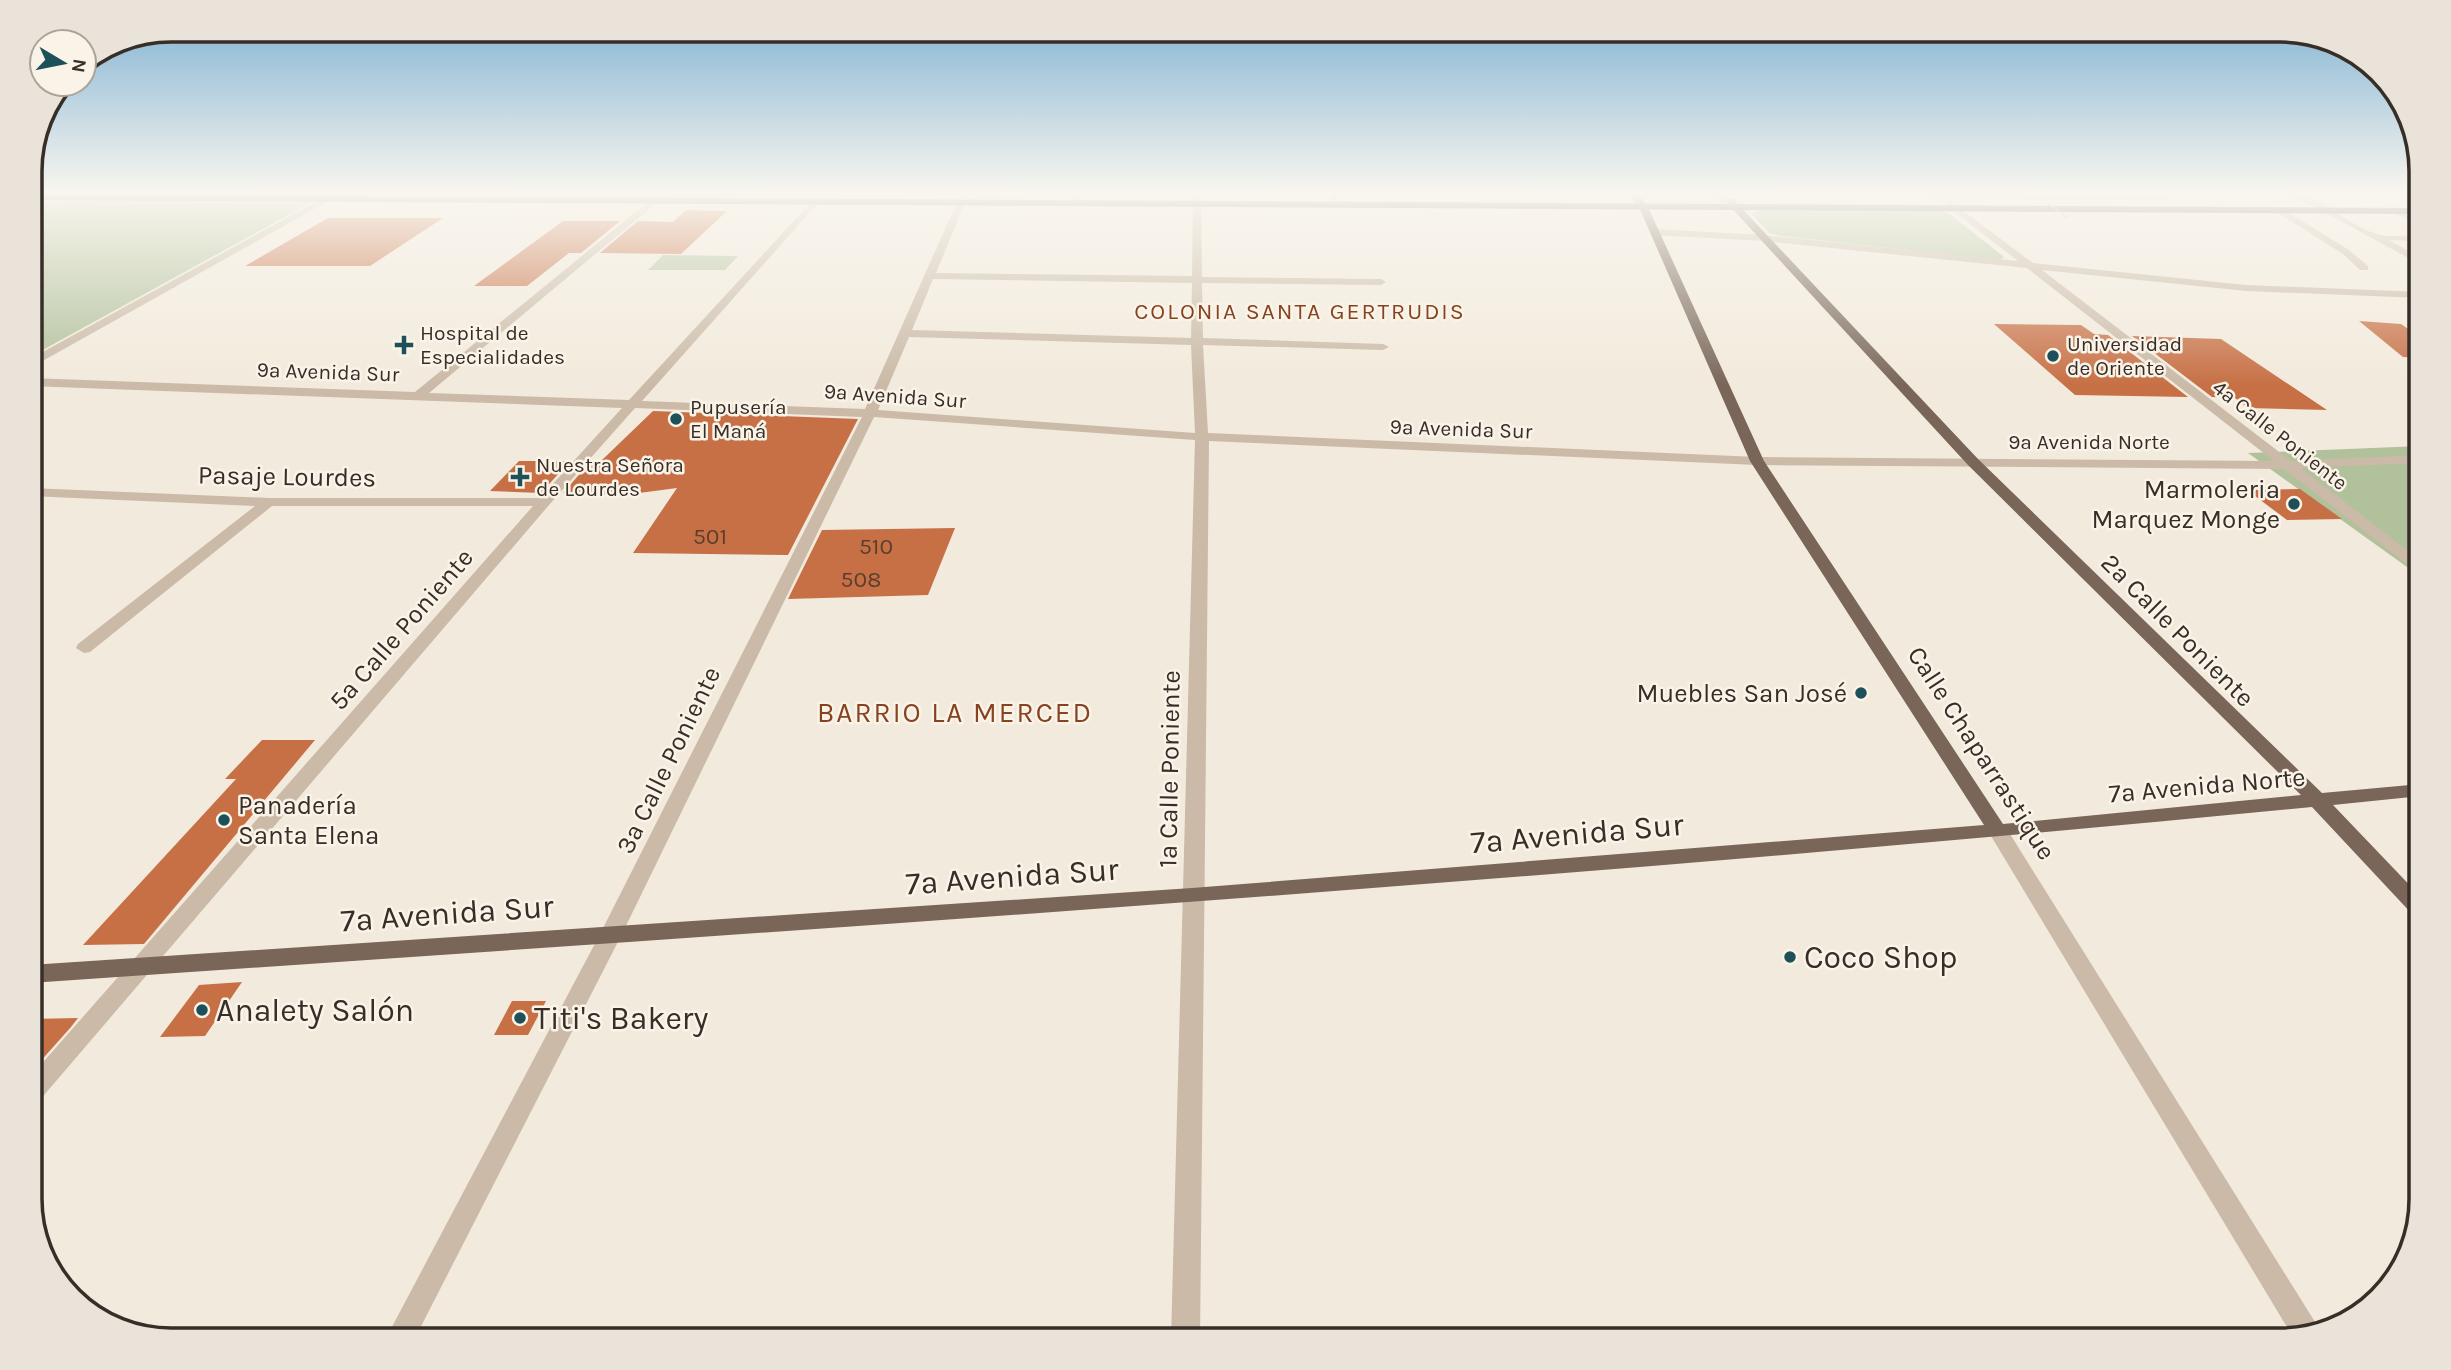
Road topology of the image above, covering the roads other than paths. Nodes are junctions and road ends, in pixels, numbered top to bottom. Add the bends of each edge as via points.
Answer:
1 (224, 257) edge
2 (587, 257) edge
3 (764, 257) edge
4 (939, 257) edge
5 (1196, 257) edge
6 (1665, 257) edge
7 (1781, 257) edge
8 (1938, 257) edge
9 (2018, 257) edge
10 (2352, 257) edge
11 (2031, 267) junction
12 (2364, 268) dead end
13 (931, 276) junction
14 (1195, 279) junction
15 (1381, 282) dead end
16 (2409, 295) edge
17 (905, 333) junction
18 (1197, 342) junction
19 (1383, 347) dead end
20 (42, 357) edge
21 (42, 382) edge
22 (419, 395) junction
23 (633, 402) junction
24 (870, 413) junction
25 (1202, 437) junction
26 (2409, 460) edge
27 (1757, 461) junction
28 (1973, 462) junction
29 (2286, 465) junction
30 (42, 493) edge
31 (269, 502) junction
32 (544, 502) junction
33 (2409, 559) edge
34 (84, 648) dead end
35 (2409, 791) edge
36 (2318, 801) junction
37 (1998, 831) junction
38 (1192, 896) junction
39 (2409, 896) edge
40 (611, 934) junction
41 (142, 965) junction
42 (42, 973) edge
43 (42, 1080) edge
44 (2303, 1326) edge
45 (405, 1328) edge
46 (1185, 1328) edge

1 - 20 street
2 - 22 street
3 - 23 street, 5a Calle Poniente
4 - 13 street, 3a Calle Poniente
5 - 14 street, 1a Calle Poniente
6 - 27 main road, Calle Chaparrastique
7 - 28 main road, 2a Calle Poniente
8 - 11 street
9 - 11 street, 4a Calle Poniente
10 - 12 street
11 - 16 street via 2246,288
11 - 29 street, 4a Calle Poniente
13 - 14 street
13 - 17 street, 3a Calle Poniente
14 - 15 street
14 - 18 street, 1a Calle Poniente
17 - 18 street
17 - 24 street, 3a Calle Poniente
18 - 19 street
18 - 25 street, 1a Calle Poniente
21 - 22 street, 9a Avenida Sur
22 - 23 street, 9a Avenida Sur
23 - 24 street, 9a Avenida Sur
23 - 32 street, 5a Calle Poniente
24 - 25 street, 9a Avenida Sur
24 - 40 street, 3a Calle Poniente
25 - 27 street, 9a Avenida Sur
25 - 38 street, 1a Calle Poniente
26 - 29 street, 9a Avenida Norte
27 - 28 street, 9a Avenida Norte
27 - 37 main road, Calle Chaparrastique
28 - 29 street, 9a Avenida Norte
28 - 36 main road, 2a Calle Poniente
29 - 33 street, 4a Calle Poniente
30 - 31 street, Pasaje Lourdes
31 - 32 street, Pasaje Lourdes
31 - 34 street
32 - 41 street, 5a Calle Poniente
35 - 36 main road, 7a Avenida Norte
36 - 37 main road, 7a Avenida Norte
36 - 39 main road, 2a Calle Poniente
37 - 38 main road, 7a Avenida Sur
37 - 44 street, Calle Chaparrastique
38 - 40 main road, 7a Avenida Sur
38 - 46 street, 1a Calle Poniente
40 - 41 main road, 7a Avenida Sur
40 - 45 street, 3a Calle Poniente
41 - 42 main road, 7a Avenida Sur
41 - 43 street, 5a Calle Poniente

